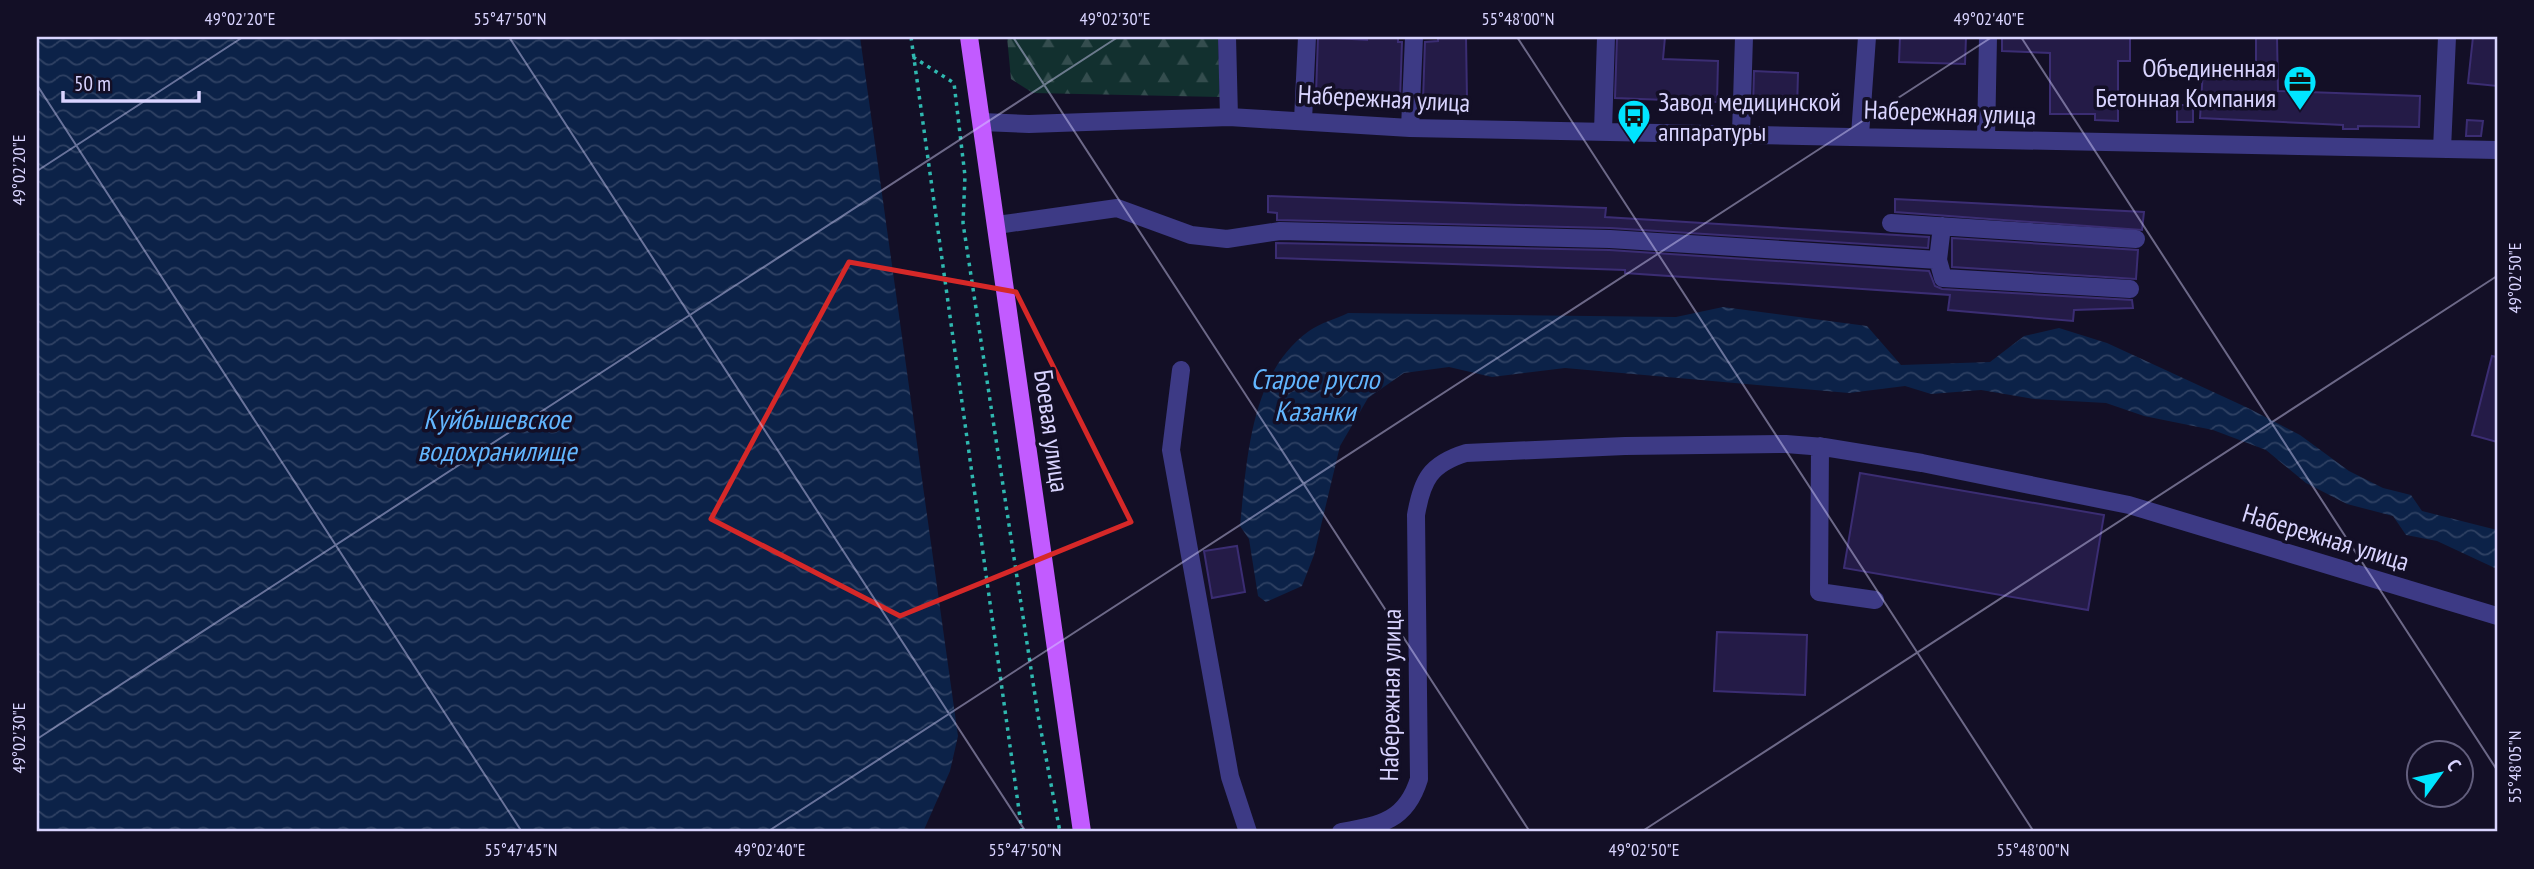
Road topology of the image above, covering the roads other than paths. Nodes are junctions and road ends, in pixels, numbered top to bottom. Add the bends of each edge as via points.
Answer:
1 (969, 37) edge
2 (1227, 37) edge
3 (1307, 37) edge
4 (1415, 37) edge
5 (1606, 37) edge
6 (1744, 37) edge
7 (1867, 37) edge
8 (1989, 37) edge
9 (2447, 37) edge
10 (1229, 117) junction
11 (1303, 120) junction
12 (982, 122) junction
13 (1410, 128) junction
14 (1603, 131) junction
15 (1741, 133) junction
16 (1860, 135) junction
17 (1986, 139) junction
18 (2442, 149) junction
19 (2497, 150) edge
20 (1891, 223) dead end
21 (997, 225) junction
22 (1942, 226) junction
23 (2136, 239) dead end
24 (1938, 260) junction
25 (2130, 289) dead end
26 (1181, 370) dead end
27 (1820, 446) junction
28 (1875, 600) dead end
29 (2497, 617) edge
30 (1082, 832) edge
31 (1248, 832) edge
32 (1341, 832) edge

1 - 12 main road, Боевая улица
2 - 10 street
3 - 11 street
4 - 13 street
5 - 14 street
6 - 15 street
7 - 16 street
8 - 17 street
9 - 18 street
10 - 11 street, Набережная улица
10 - 12 street, Набережная улица
11 - 13 street, Набережная улица
12 - 21 main road, Боевая улица
13 - 14 street, Набережная улица
14 - 15 street, Набережная улица
15 - 16 street, Набережная улица
16 - 17 street, Набережная улица
17 - 18 street, Набережная улица
18 - 19 street, Набережная улица
20 - 22 street
21 - 24 street via 1118,208 1191,235 1227,239 1280,231 1610,239
21 - 30 main road, Боевая улица
22 - 23 street
22 - 24 street
24 - 25 street via 1943,278
26 - 31 street via 1171,450 1230,777
27 - 28 street via 1819,592
27 - 29 street, Набережная улица via 2129,505
27 - 32 street, Набережная улица via 1625,446 1466,453 1447,459 1420,488 1416,515 1419,779 1413,800 1398,815 1375,826

